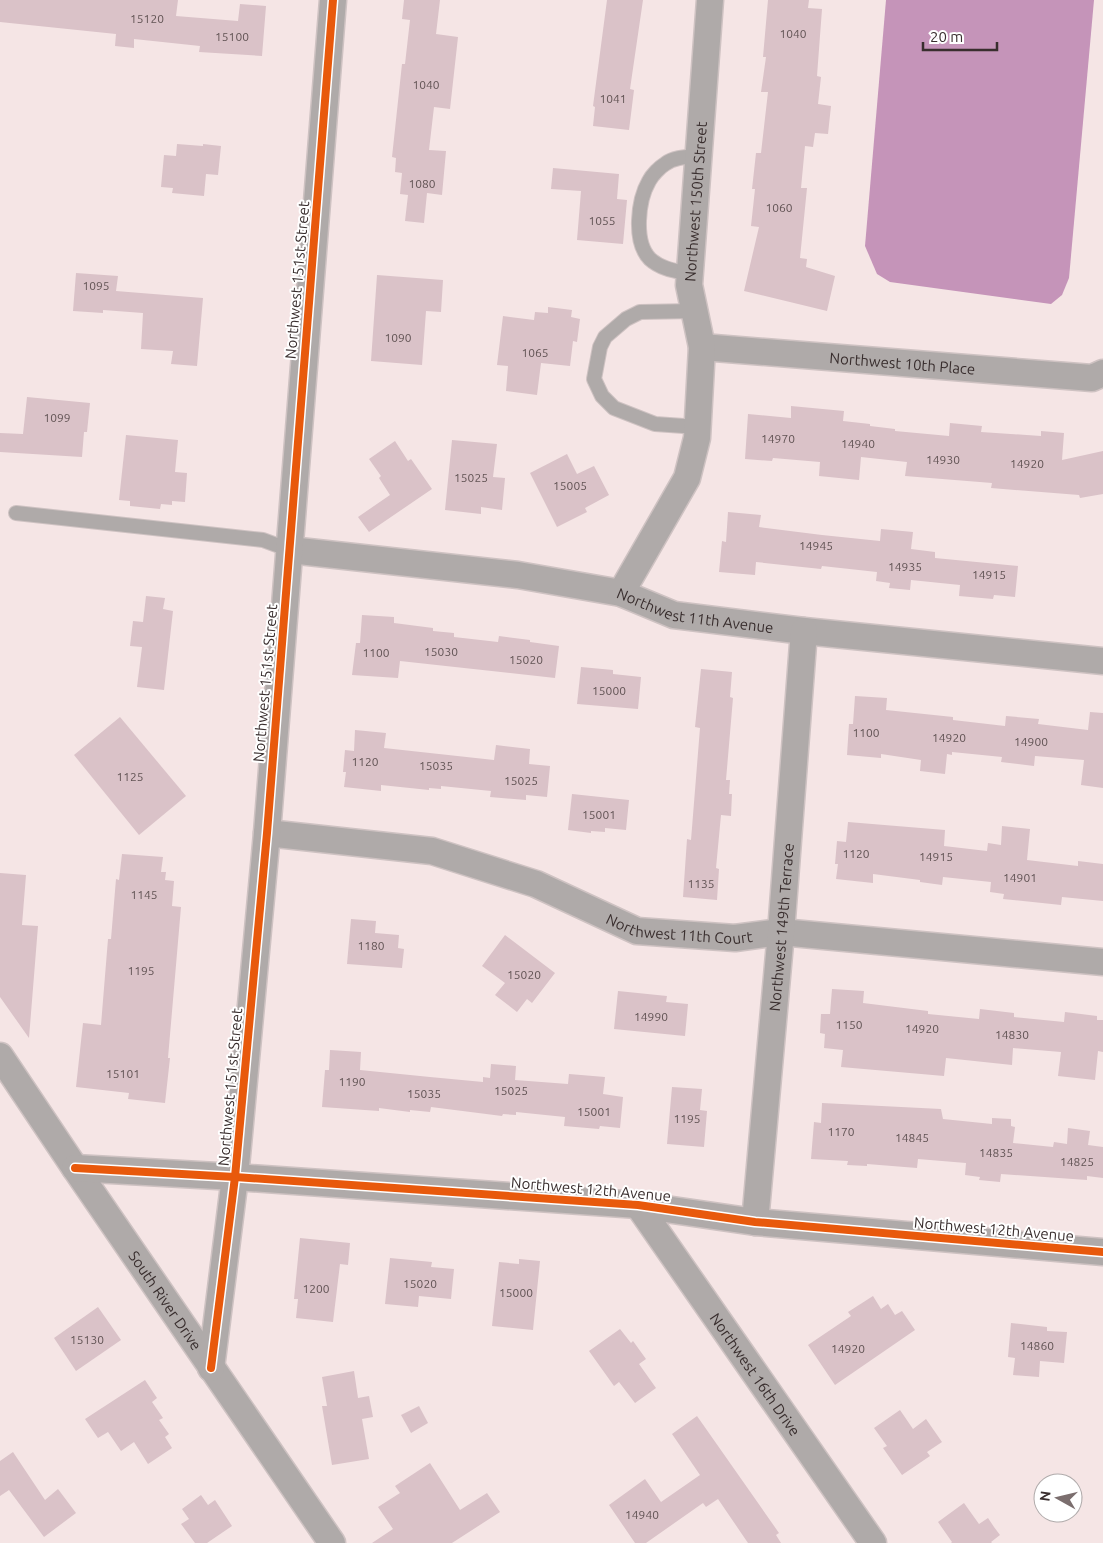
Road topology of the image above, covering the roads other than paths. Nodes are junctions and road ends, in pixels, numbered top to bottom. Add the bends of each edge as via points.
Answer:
1 (333, 0) edge
2 (710, 0) edge
3 (698, 156) junction
4 (690, 274) junction
5 (694, 311) junction
6 (702, 347) junction
7 (1103, 373) edge
8 (698, 427) junction
9 (16, 513) dead end
10 (290, 550) junction
11 (621, 593) junction
12 (804, 631) junction
13 (1103, 661) edge
14 (267, 833) junction
15 (781, 932) junction
16 (1103, 962) edge
17 (0, 1056) edge
18 (75, 1168) junction
19 (235, 1177) junction
20 (638, 1205) junction
21 (755, 1222) junction
22 (1103, 1252) edge
23 (211, 1368) junction
24 (332, 1543) edge
25 (873, 1543) edge

1 - 10 street, Northwest 151st Street
2 - 3 street, Northwest 150th Street
3 - 4 street, Northwest 150th Street
3 - 4 lane via 675,159 665,164 649,180 640,204 640,241 649,258 660,266
4 - 5 street, Northwest 150th Street
5 - 6 street, Northwest 150th Street
5 - 8 lane via 640,312 626,319 600,347 594,379 602,396 614,408 655,424
6 - 7 street, Northwest 10th Place via 1092,378
6 - 8 street, Northwest 150th Street
8 - 11 street, Northwest 150th Street via 687,478
9 - 10 lane via 263,540
10 - 11 street, Northwest 11th Avenue via 518,575
10 - 14 street, Northwest 151st Street
11 - 12 street, Northwest 11th Avenue via 674,615
12 - 13 street, Northwest 11th Avenue
12 - 15 street, Northwest 149th Terrace
14 - 15 street, Northwest 11th Court via 432,850 536,884 637,931 735,938
14 - 19 street, Northwest 151st Street
15 - 16 street, Northwest 11th Court
15 - 21 street, Northwest 149th Terrace
17 - 18 street, South River Drive
18 - 19 street, Northwest 12th Avenue
18 - 23 street, South River Drive
19 - 20 street, Northwest 12th Avenue
19 - 23 street, Northwest 151st Street
20 - 21 street, Northwest 12th Avenue
20 - 25 street, Northwest 16th Drive
21 - 22 street, Northwest 12th Avenue
23 - 24 street, South River Drive

